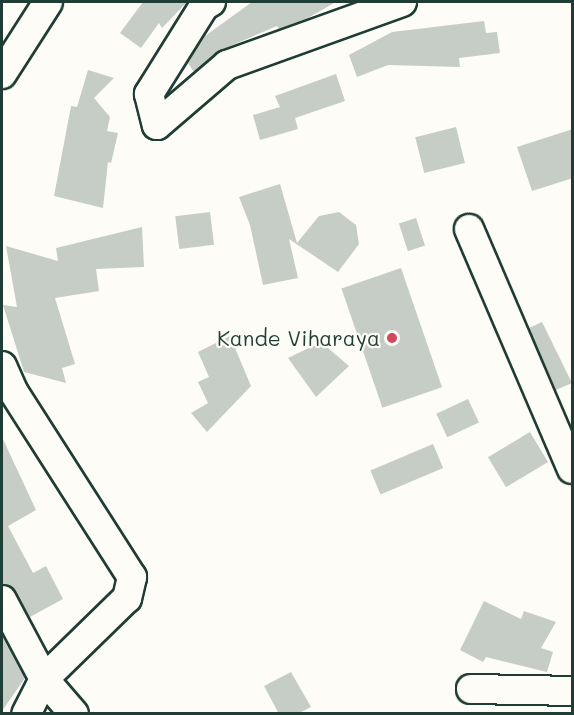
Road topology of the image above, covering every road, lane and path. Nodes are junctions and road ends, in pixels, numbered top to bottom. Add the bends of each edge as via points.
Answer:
1 (48, 2) edge
2 (211, 2) edge
3 (402, 2) edge
4 (2, 74) edge
5 (469, 229) dead end
6 (2, 366) edge
7 (573, 469) edge
8 (2, 600) edge
9 (44, 679) junction
10 (471, 689) dead end
11 (573, 692) edge
12 (26, 714) edge
13 (74, 714) edge

1 - 4 street
2 - 3 street via 149,94 157,125 227,65
5 - 7 street
6 - 9 street via 13,391 132,578 128,598
8 - 9 street
9 - 12 street
9 - 13 street
10 - 11 street

